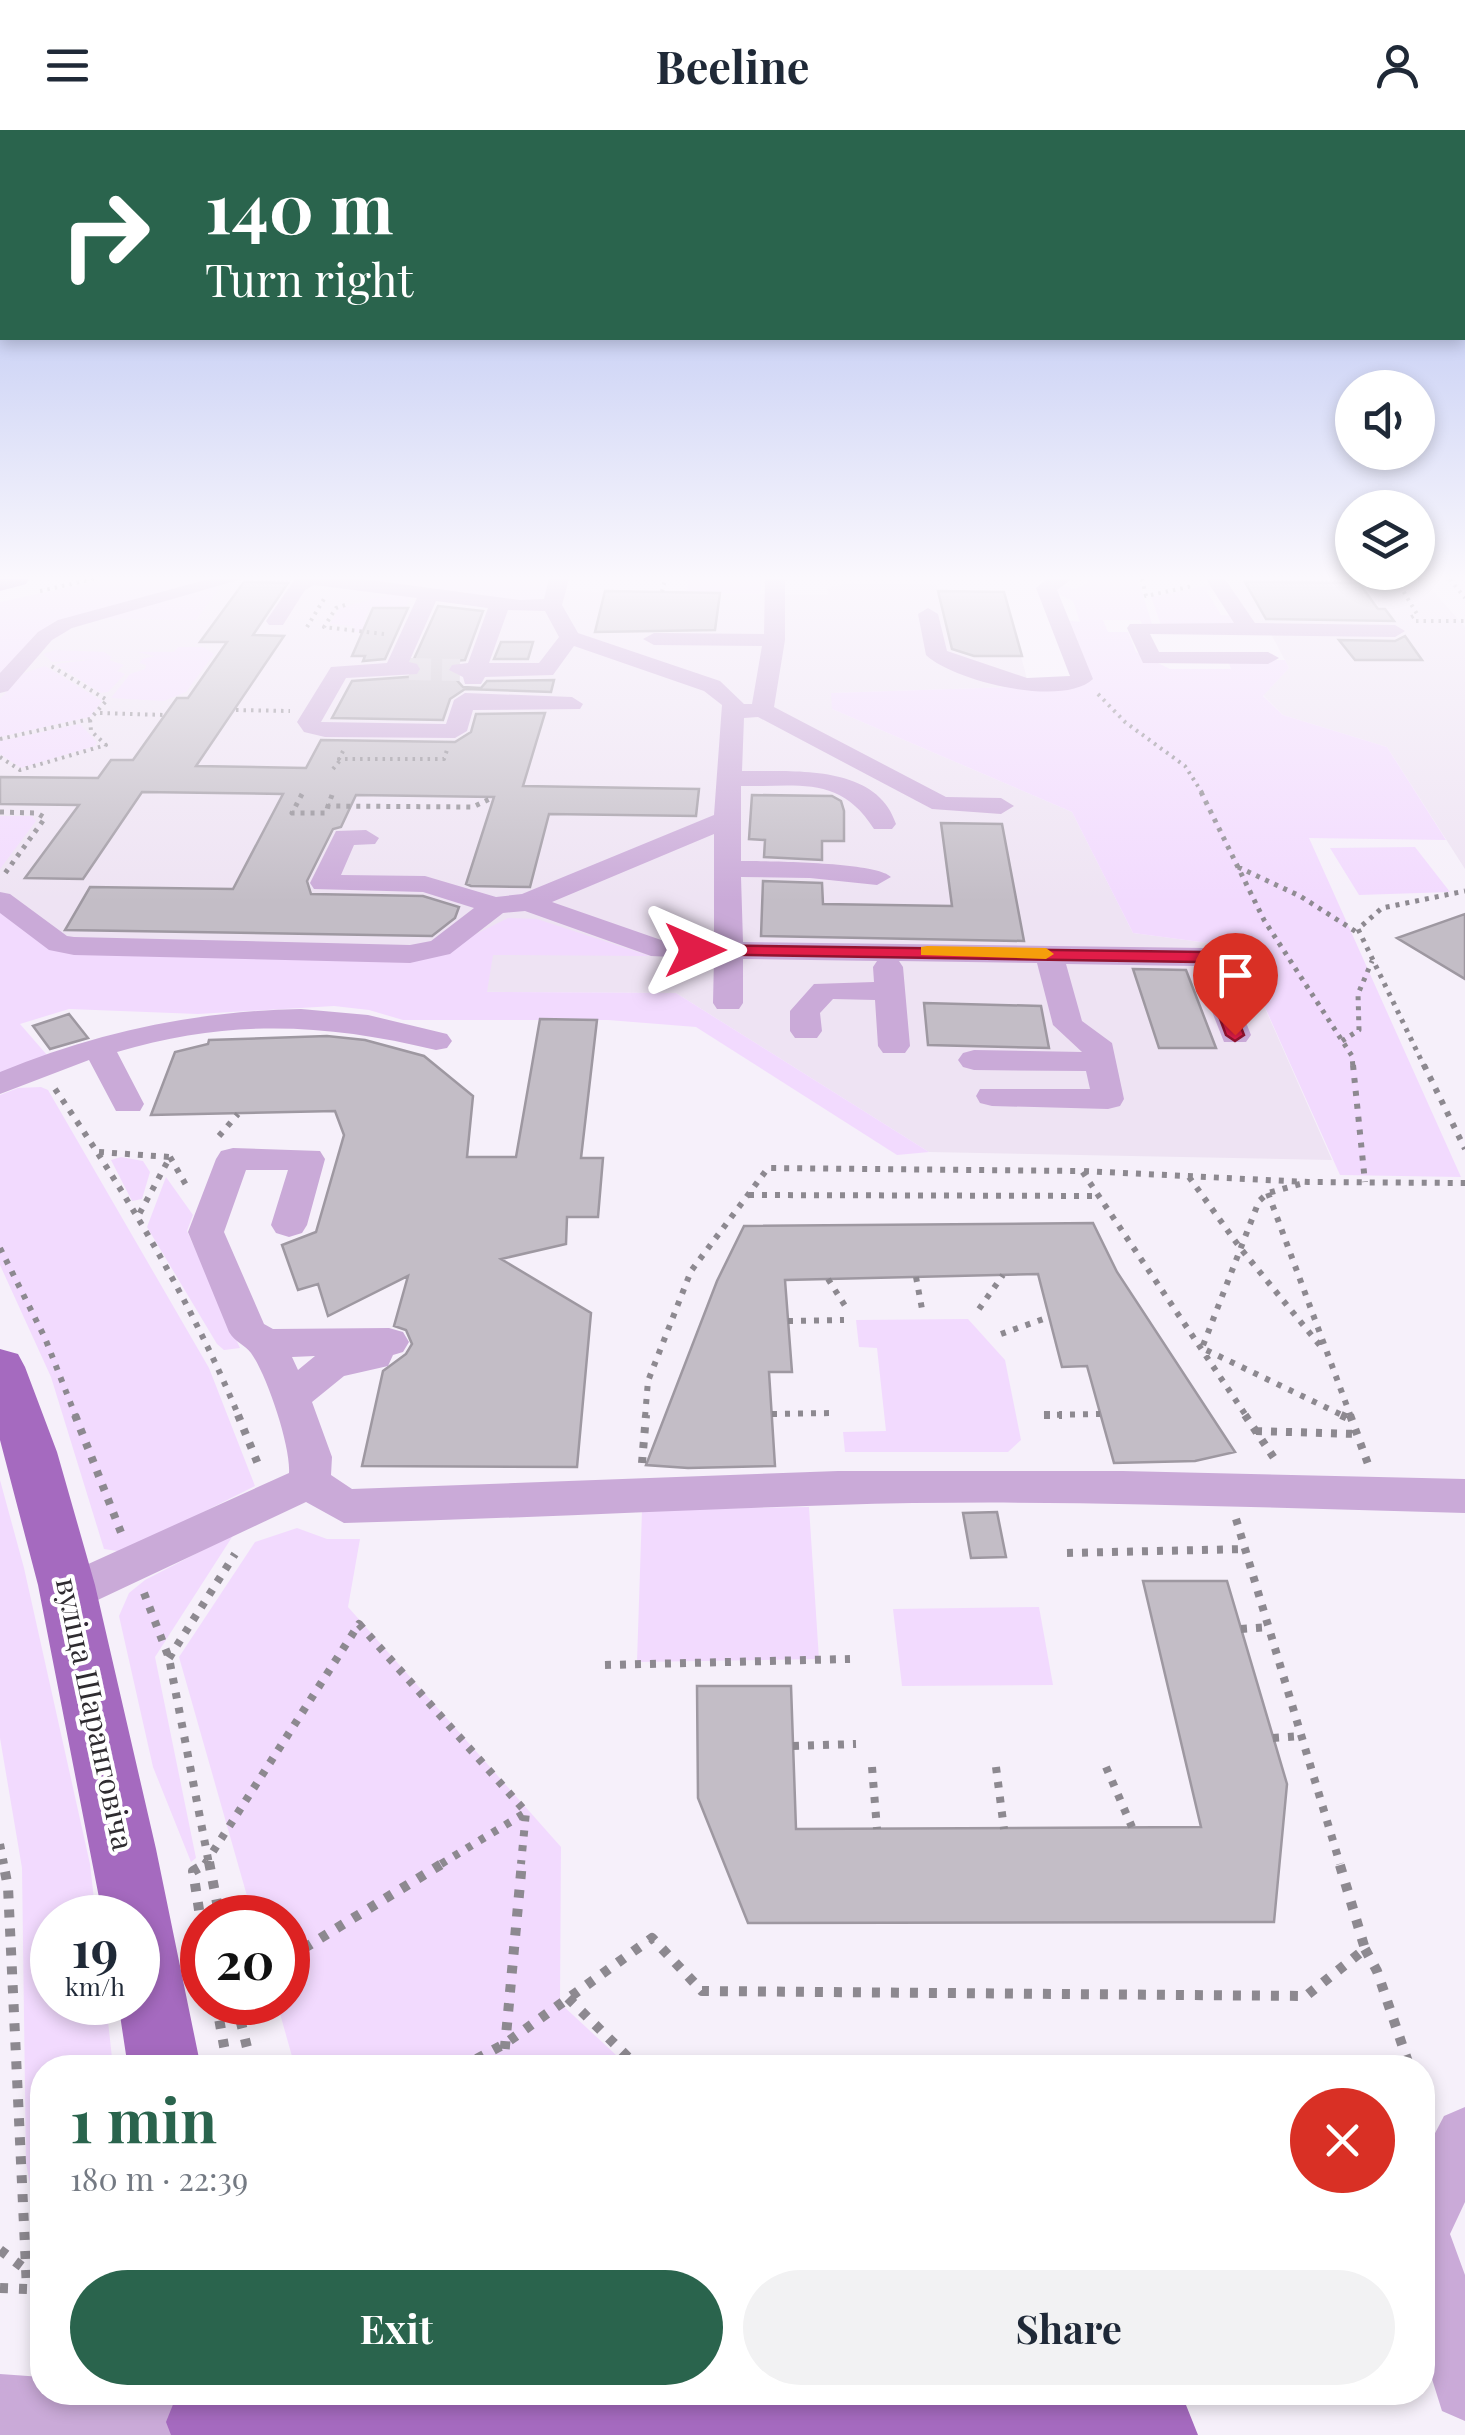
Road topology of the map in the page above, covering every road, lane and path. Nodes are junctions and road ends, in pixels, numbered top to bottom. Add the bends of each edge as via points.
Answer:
1 (712, 686) edge
2 (86, 687) edge
3 (330, 687) edge
4 (467, 687) edge
5 (481, 687) tunnel mouth
6 (764, 687) edge
7 (1029, 687) edge
8 (1055, 687) edge
9 (1090, 687) edge
10 (572, 704) dead end
11 (236, 710) dead end
12 (314, 711) junction
13 (748, 711) junction
14 (99, 713) junction
15 (165, 715) dead end
16 (90, 719) junction
17 (0, 740) edge
18 (0, 757) edge
19 (730, 778) junction
20 (302, 794) dead end
21 (332, 794) dead end
22 (494, 797) dead end
23 (328, 806) junction
24 (1001, 806) dead end
25 (0, 812) edge
26 (727, 820) junction
27 (883, 824) dead end
28 (366, 838) dead end
29 (1237, 867) junction
30 (728, 870) junction
31 (876, 877) dead end
32 (0, 880) edge
33 (1465, 891) edge
34 (0, 900) edge
35 (526, 902) junction
36 (495, 905) junction
37 (1359, 933) junction
38 (729, 950) junction
39 (887, 950) junction
40 (1049, 954) junction
41 (1372, 961) junction
42 (890, 991) junction
43 (728, 1003) dead end
44 (806, 1031) dead end
45 (1235, 1035) dead end
46 (436, 1040) dead end
47 (1342, 1041) junction
48 (98, 1046) junction
49 (894, 1046) dead end
50 (974, 1060) dead end
51 (1100, 1062) junction
52 (39, 1066) junction
53 (0, 1084) edge
54 (992, 1096) dead end
55 (128, 1104) dead end
56 (1465, 1149) edge
57 (98, 1152) junction
58 (170, 1157) junction
59 (194, 1170) dead end
60 (1082, 1171) junction
61 (1188, 1176) junction
62 (1308, 1182) junction
63 (1366, 1182) junction
64 (1465, 1184) edge
65 (1268, 1194) junction
66 (748, 1196) junction
67 (1100, 1196) junction
68 (136, 1221) junction
69 (288, 1225) dead end
70 (0, 1248) edge
71 (1240, 1249) junction
72 (1003, 1275) dead end
73 (916, 1277) dead end
74 (828, 1279) dead end
75 (847, 1309) dead end
76 (922, 1309) dead end
77 (979, 1309) dead end
78 (1049, 1318) dead end
79 (788, 1320) dead end
80 (844, 1320) dead end
81 (1001, 1334) dead end
82 (266, 1343) junction
83 (1202, 1348) junction
84 (1328, 1354) junction
85 (0, 1367) edge
86 (290, 1398) junction
87 (833, 1413) dead end
88 (772, 1414) dead end
89 (1100, 1414) dead end
90 (1044, 1416) dead end
91 (1351, 1420) junction
92 (1256, 1431) junction
93 (1357, 1434) junction
94 (1282, 1470) dead end
95 (1373, 1476) dead end
96 (640, 1480) dead end
97 (290, 1490) junction
98 (1228, 1493) junction
99 (1465, 1496) edge
100 (1245, 1548) junction
101 (1067, 1553) dead end
102 (132, 1562) junction
103 (69, 1592) junction
104 (1269, 1627) junction
105 (1241, 1629) dead end
106 (169, 1658) junction
107 (850, 1659) dead end
108 (605, 1664) dead end
109 (1301, 1736) junction
110 (1273, 1738) dead end
111 (856, 1744) dead end
112 (793, 1746) dead end
113 (1106, 1766) dead end
114 (872, 1767) dead end
115 (996, 1767) dead end
116 (526, 1812) junction
117 (1132, 1827) dead end
118 (877, 1829) dead end
119 (1004, 1829) dead end
120 (0, 1844) edge
121 (210, 1862) junction
122 (4, 1891) edge
123 (197, 1895) edge
124 (216, 1895) edge
125 (310, 1945) edge
126 (1365, 1949) junction
127 (568, 1998) junction
128 (220, 2025) edge
129 (242, 2025) edge
130 (506, 2043) junction
131 (163, 2055) edge
132 (226, 2055) edge
133 (249, 2055) edge
134 (484, 2055) edge
135 (505, 2055) edge
136 (626, 2055) edge
137 (1406, 2055) edge
138 (1465, 2137) edge
139 (1435, 2198) edge
140 (0, 2250) edge
141 (24, 2268) junction
142 (30, 2269) edge
143 (1435, 2279) edge
144 (0, 2288) edge
145 (1465, 2388) edge
146 (0, 2406) edge
147 (208, 2416) edge
148 (1156, 2435) edge

1 - 13 street
2 - 14 path via 108,700
3 - 12 street
4 - 12 street via 455,731 325,730 312,728
5 - 10 street
6 - 13 street
7 - 8 street
9 - 29 path via 1185,766
11 - 12 path
13 - 19 street
13 - 24 street via 941,804
14 - 15 path
14 - 16 path
16 - 17 path
16 - 18 path via 91,731 106,744 20,770
19 - 26 street
19 - 27 street via 834,780 879,811
20 - 23 path via 292,812 326,812
21 - 23 path
22 - 23 path via 473,807
25 - 32 path via 45,818
26 - 30 street
26 - 35 street
28 - 36 street via 345,837 324,884 424,884
29 - 37 path via 1278,882
29 - 47 path
30 - 31 street
30 - 38 street
33 - 37 path via 1382,908
34 - 36 street via 59,944 74,946 410,954 440,948
35 - 36 street
35 - 38 street via 662,950
37 - 41 path
38 - 39 street
38 - 43 street
39 - 40 street
39 - 42 street
40 - 45 street via 1206,957
40 - 51 street via 1068,1024 1096,1043
41 - 47 path via 1360,978 1360,1030
41 - 56 path
42 - 44 street via 824,990 804,1011
42 - 49 street
46 - 48 street via 347,1021 274,1019
47 - 63 path via 1352,1056
48 - 52 street
48 - 55 street
50 - 51 street
51 - 54 street via 1108,1098
52 - 53 street
52 - 57 path
57 - 58 path
57 - 68 path
58 - 59 path via 186,1185
58 - 68 path
60 - 61 path
60 - 66 path via 768,1168
60 - 67 path
61 - 62 path
61 - 71 path
62 - 63 path
62 - 65 path
63 - 64 path
65 - 71 path
65 - 84 path
66 - 67 path
66 - 96 path via 690,1271 648,1382
67 - 83 path
68 - 97 path
69 - 82 street via 308,1160 233,1160 206,1232 248,1332
70 - 102 path via 45,1338
71 - 83 path
71 - 84 path
72 - 77 path
73 - 76 path
74 - 75 path
78 - 81 path
79 - 80 path
82 - 86 street
82 - 86 street via 388,1348 332,1364
83 - 91 path
83 - 92 path
84 - 91 path
85 - 103 main road, вуліца Шаранговіча
86 - 97 street via 311,1457
87 - 88 path
89 - 90 path
91 - 93 path
92 - 93 path
92 - 94 path
93 - 95 path
97 - 98 street via 344,1506 618,1499 756,1479
97 - 102 street
97 - 106 path
98 - 99 street
98 - 100 path
100 - 101 path
100 - 104 path
102 - 103 street
102 - 106 path
103 - 131 main road, вуліца Шаранговіча
104 - 105 path
104 - 109 path
106 - 121 path
107 - 108 path
109 - 110 path
109 - 126 path
111 - 112 path
113 - 117 path
114 - 118 path
115 - 119 path
116 - 121 path via 359,1624
116 - 125 path
116 - 130 path
120 - 122 path
121 - 123 path via 193,1871
121 - 124 path
122 - 141 path
126 - 127 path via 1306,1996 702,1992 652,1938
126 - 137 path
127 - 130 path
127 - 136 path
128 - 132 path
129 - 133 path
130 - 134 path
130 - 135 path
138 - 139 street
140 - 141 path
141 - 142 path
141 - 144 path via 27,2288
143 - 145 street
146 - 147 street
147 - 148 main road via 326,2406

